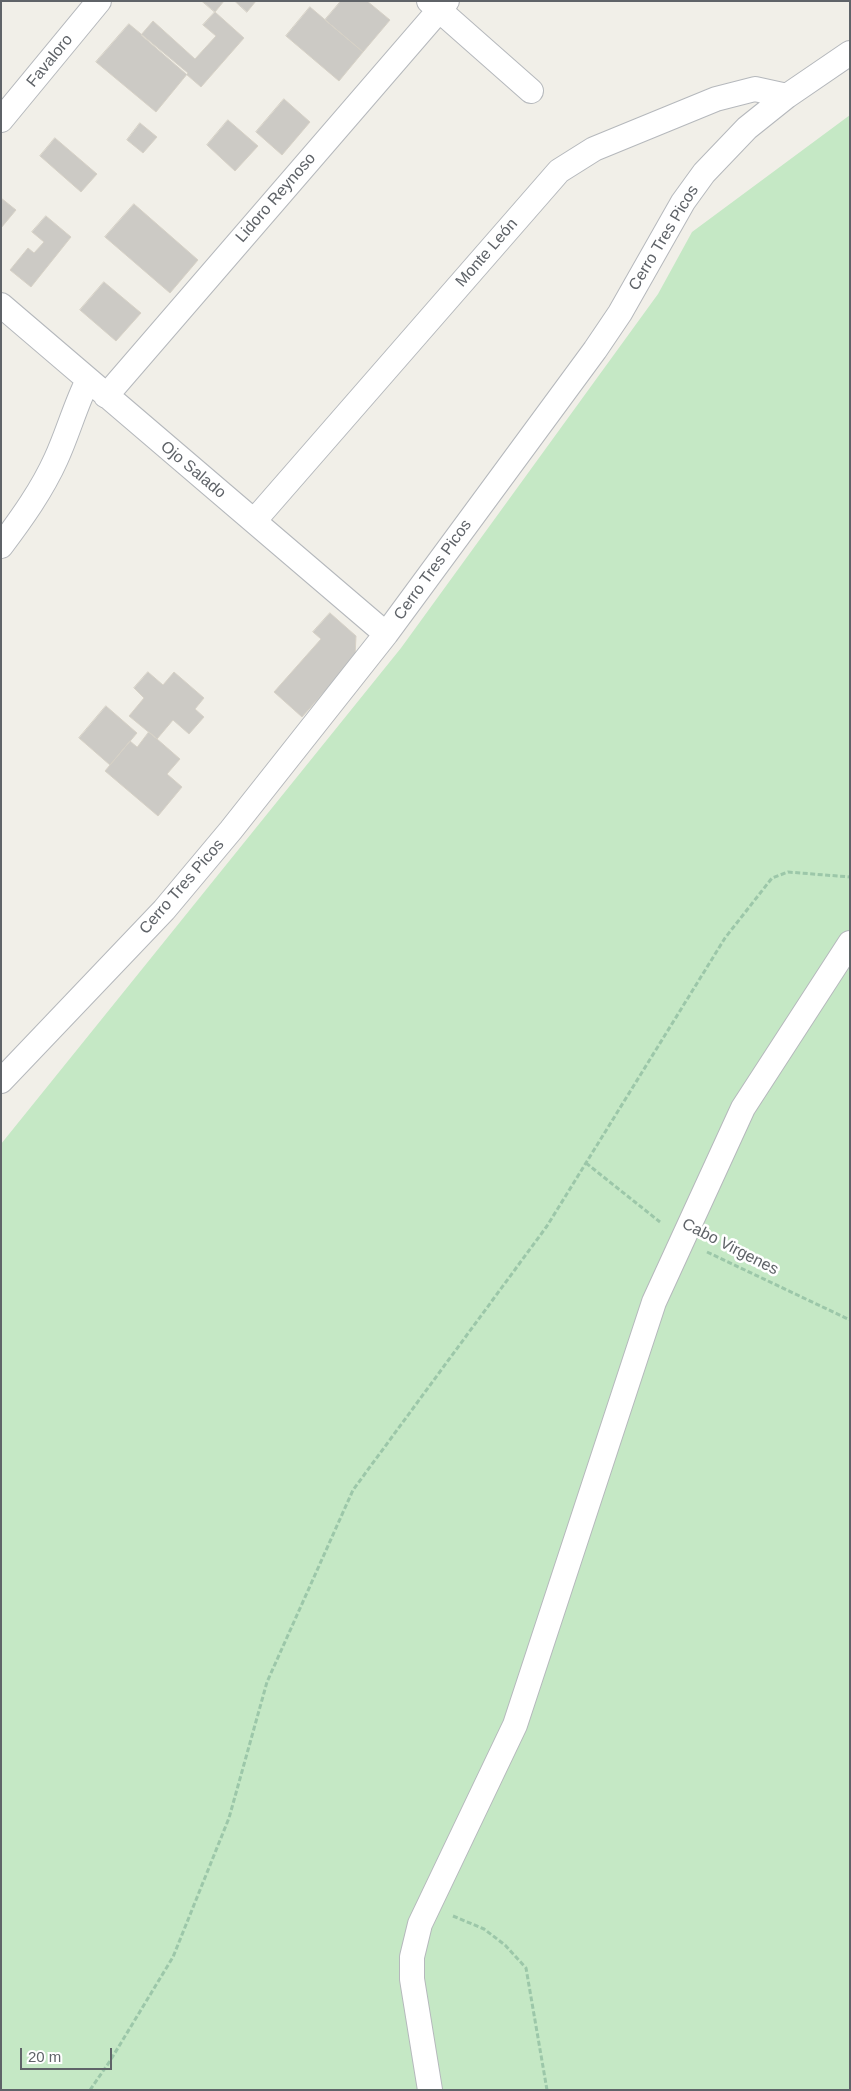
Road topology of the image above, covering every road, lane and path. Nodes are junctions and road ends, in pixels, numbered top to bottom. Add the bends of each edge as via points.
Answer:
1 (99, 1) edge
2 (438, 4) edge
3 (850, 53) edge
4 (531, 91) dead end
5 (787, 96) junction
6 (1, 120) edge
7 (1, 305) edge
8 (88, 380) junction
9 (106, 396) junction
10 (254, 521) junction
11 (1, 546) edge
12 (386, 634) junction
13 (850, 877) edge
14 (850, 943) edge
15 (1, 1081) edge
16 (586, 1163) junction
17 (682, 1240) junction
18 (850, 1320) edge
19 (429, 1906) junction
20 (90, 2090) edge
21 (430, 2090) edge
22 (547, 2090) edge

1 - 6 street, Favaloro
2 - 4 street
2 - 9 street, Lidoro Reynoso
3 - 5 street, Cerro Tres Picos
5 - 10 street, Monte León via 755,89 716,99 594,148 559,171
5 - 12 street, Cerro Tres Picos via 747,128 699,180 595,350
7 - 8 street, Ojo Salado
8 - 9 street, Ojo Salado
8 - 11 street via 57,458 28,511
9 - 10 street, Ojo Salado
10 - 12 street, Ojo Salado
12 - 15 street, Cerro Tres Picos via 164,910
13 - 16 path via 788,872 772,878 725,938
14 - 17 street via 743,1108
16 - 17 path, Cabo Virgenes
16 - 20 path via 547,1226 353,1490 267,1682 229,1818 172,1957
17 - 18 path, Cabo Virgenes
17 - 19 street via 654,1302 515,1725
19 - 21 street via 420,1924 412,1957 412,1979
19 - 22 path via 484,1929 505,1945 526,1968

